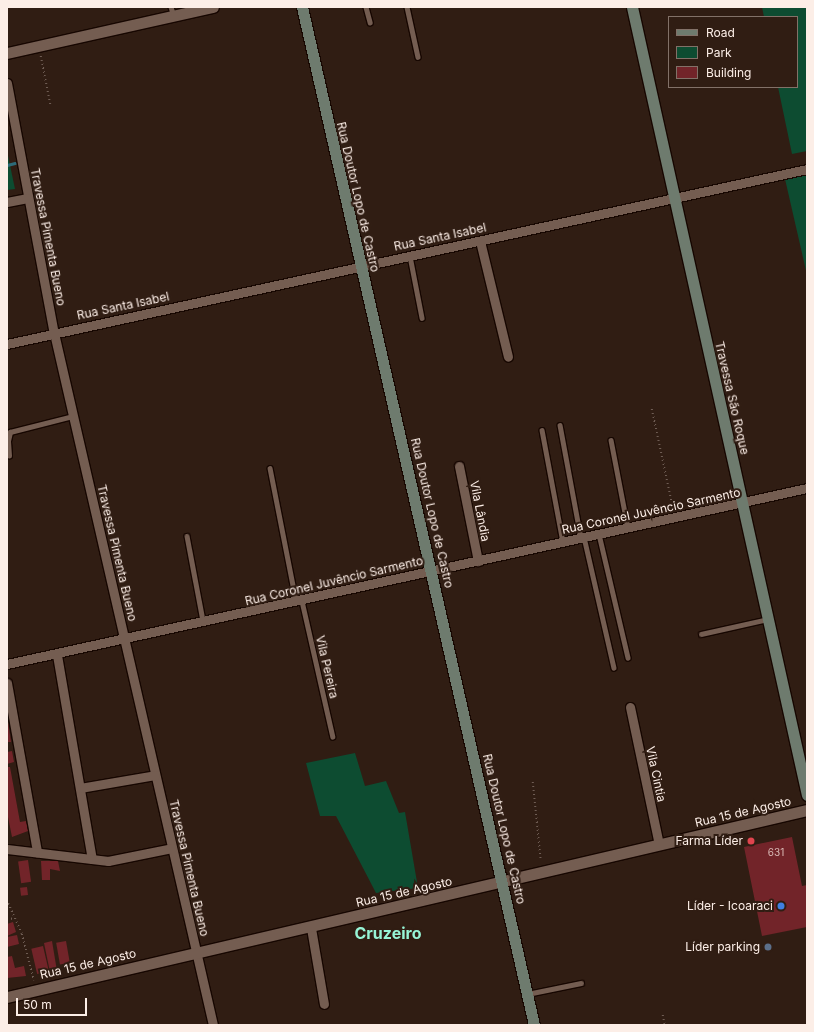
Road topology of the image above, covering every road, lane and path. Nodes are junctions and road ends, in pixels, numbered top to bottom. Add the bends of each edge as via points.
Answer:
1 (213, 7) edge
2 (302, 7) edge
3 (366, 7) edge
4 (407, 7) edge
5 (632, 7) edge
6 (172, 11) edge
7 (370, 22) dead end
8 (39, 46) junction
9 (7, 53) edge
10 (418, 57) dead end
11 (7, 84) edge
12 (51, 107) dead end
13 (17, 135) junction
14 (7, 136) edge
15 (807, 169) edge
16 (28, 198) junction
17 (674, 199) junction
18 (7, 202) edge
19 (480, 241) junction
20 (410, 256) junction
21 (360, 267) junction
22 (422, 318) dead end
23 (54, 333) junction
24 (7, 344) edge
25 (508, 357) dead end
26 (652, 409) dead end
27 (73, 416) junction
28 (560, 426) dead end
29 (542, 430) dead end
30 (611, 440) dead end
31 (9, 456) dead end
32 (459, 466) dead end
33 (270, 468) dead end
34 (807, 488) edge
35 (742, 503) junction
36 (675, 517) junction
37 (628, 528) junction
38 (599, 534) junction
39 (187, 536) dead end
40 (583, 538) junction
41 (563, 542) junction
42 (478, 561) junction
43 (432, 571) junction
44 (299, 601) junction
45 (768, 619) junction
46 (204, 623) junction
47 (701, 634) dead end
48 (125, 640) junction
49 (57, 655) junction
50 (628, 658) dead end
51 (7, 664) edge
52 (614, 668) dead end
53 (7, 683) edge
54 (630, 707) dead end
55 (333, 737) dead end
56 (155, 776) junction
57 (533, 782) dead end
58 (80, 788) junction
59 (807, 795) edge
60 (807, 810) edge
61 (659, 846) junction
62 (172, 848) junction
63 (7, 849) edge
64 (37, 852) junction
65 (92, 859) junction
66 (542, 873) junction
67 (502, 883) junction
68 (7, 900) edge
69 (14, 918) junction
70 (7, 920) edge
71 (311, 928) junction
72 (197, 952) junction
73 (581, 983) dead end
74 (37, 989) junction
75 (527, 994) junction
76 (7, 997) edge
77 (324, 1004) dead end
78 (663, 1015) dead end
79 (213, 1025) edge
80 (534, 1025) edge
81 (665, 1025) edge

1 - 6 street
2 - 21 main road, Rua Doutor Lopo de Castro
3 - 7 lane
4 - 10 lane
5 - 17 main road, Travessa São Roque
6 - 8 street
8 - 9 street
8 - 12 path
11 - 13 street, Travessa Pimenta Bueno
13 - 14 street
13 - 16 street, Travessa Pimenta Bueno
15 - 17 street, Rua Santa Isabel
16 - 18 street
16 - 23 street, Travessa Pimenta Bueno
17 - 19 street, Rua Santa Isabel
17 - 35 main road, Travessa São Roque
19 - 20 street, Rua Santa Isabel
19 - 25 street
20 - 21 street, Rua Santa Isabel
20 - 22 lane
21 - 23 street, Rua Santa Isabel
21 - 43 main road, Rua Doutor Lopo de Castro
23 - 24 street, Rua Santa Isabel
23 - 27 street, Travessa Pimenta Bueno
26 - 36 path
27 - 31 lane via 10,432
27 - 48 street, Travessa Pimenta Bueno
28 - 40 lane
29 - 41 lane
30 - 37 lane
32 - 42 street, Vila Lândia
33 - 44 lane, Vila Pereira
34 - 35 street, Rua Coronel Juvêncio Sarmento
35 - 36 street, Rua Coronel Juvêncio Sarmento
35 - 45 main road, Travessa São Roque
36 - 37 street, Rua Coronel Juvêncio Sarmento
37 - 38 street, Rua Coronel Juvêncio Sarmento
38 - 40 street, Rua Coronel Juvêncio Sarmento
38 - 50 lane
39 - 46 lane
40 - 41 street, Rua Coronel Juvêncio Sarmento
40 - 52 lane
41 - 42 street, Rua Coronel Juvêncio Sarmento
42 - 43 street, Rua Coronel Juvêncio Sarmento
43 - 44 street, Rua Coronel Juvêncio Sarmento
43 - 67 main road, Rua Doutor Lopo de Castro
44 - 46 street, Rua Coronel Juvêncio Sarmento
44 - 55 lane, Vila Pereira
45 - 47 lane
45 - 59 main road, Travessa São Roque
46 - 48 street, Rua Coronel Juvêncio Sarmento
48 - 49 street, Rua Coronel Juvêncio Sarmento
48 - 56 street, Travessa Pimenta Bueno
49 - 51 street, Rua Coronel Juvêncio Sarmento
49 - 58 street
53 - 64 street
54 - 61 street, Vila Cintia
56 - 58 street
56 - 62 street, Travessa Pimenta Bueno
57 - 66 path
58 - 65 street
60 - 61 street, Rua 15 de Agosto
61 - 66 street, Rua 15 de Agosto
62 - 65 street via 117,860
62 - 72 street, Travessa Pimenta Bueno
63 - 64 street
64 - 65 street
66 - 67 street, Rua 15 de Agosto
67 - 71 street, Rua 15 de Agosto
67 - 75 main road, Rua Doutor Lopo de Castro
68 - 69 path
69 - 70 path
69 - 74 path via 22,934
71 - 72 street, Rua 15 de Agosto
71 - 77 street
72 - 74 street, Rua 15 de Agosto
72 - 79 street, Travessa Pimenta Bueno
73 - 75 lane
74 - 76 street, Rua 15 de Agosto
75 - 80 main road, Rua Doutor Lopo de Castro
78 - 81 path

